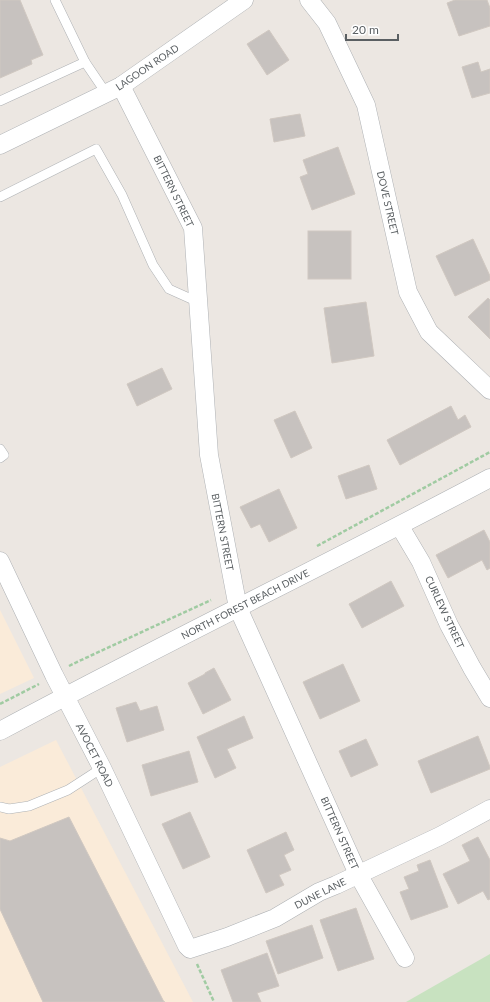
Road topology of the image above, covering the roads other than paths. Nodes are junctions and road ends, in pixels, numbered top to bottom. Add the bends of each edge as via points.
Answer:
1 (55, 0) edge
2 (244, 0) edge
3 (309, 0) edge
4 (85, 62) junction
5 (114, 89) junction
6 (0, 101) edge
7 (0, 145) edge
8 (0, 197) edge
9 (198, 302) junction
10 (490, 390) edge
11 (0, 449) edge
12 (0, 458) edge
13 (490, 478) edge
14 (401, 525) junction
15 (0, 561) edge
16 (238, 608) junction
17 (65, 696) junction
18 (490, 698) edge
19 (0, 731) edge
20 (102, 768) junction
21 (0, 808) edge
22 (490, 809) edge
23 (358, 874) junction
24 (190, 949) joint
25 (405, 958) dead end

1 - 4 lane
2 - 5 street, LAGOON ROAD
3 - 10 street, DOVE STREET via 327,23 366,105 408,292 429,332
4 - 5 lane
4 - 6 lane
5 - 7 street, LAGOON ROAD
5 - 9 street, BITTERN STREET via 193,228
8 - 9 lane via 96,149 122,195 153,265 169,289
9 - 16 street, BITTERN STREET via 209,455
11 - 12 lane via 4,455
13 - 14 street, NORTH FOREST BEACH DRIVE
14 - 16 street, NORTH FOREST BEACH DRIVE
14 - 18 street, CURLEW STREET via 427,574 449,625
15 - 17 street, AVOCET ROAD
16 - 17 street, NORTH FOREST BEACH DRIVE
16 - 23 street, BITTERN STREET
17 - 19 street, NORTH FOREST BEACH DRIVE
17 - 20 street, AVOCET ROAD
20 - 21 lane via 68,790 29,806
20 - 24 street, AVOCET ROAD
22 - 23 street, DUNE LANE via 440,836
23 - 24 street, DUNE LANE via 319,892 275,918
23 - 25 street, BITTERN STREET

